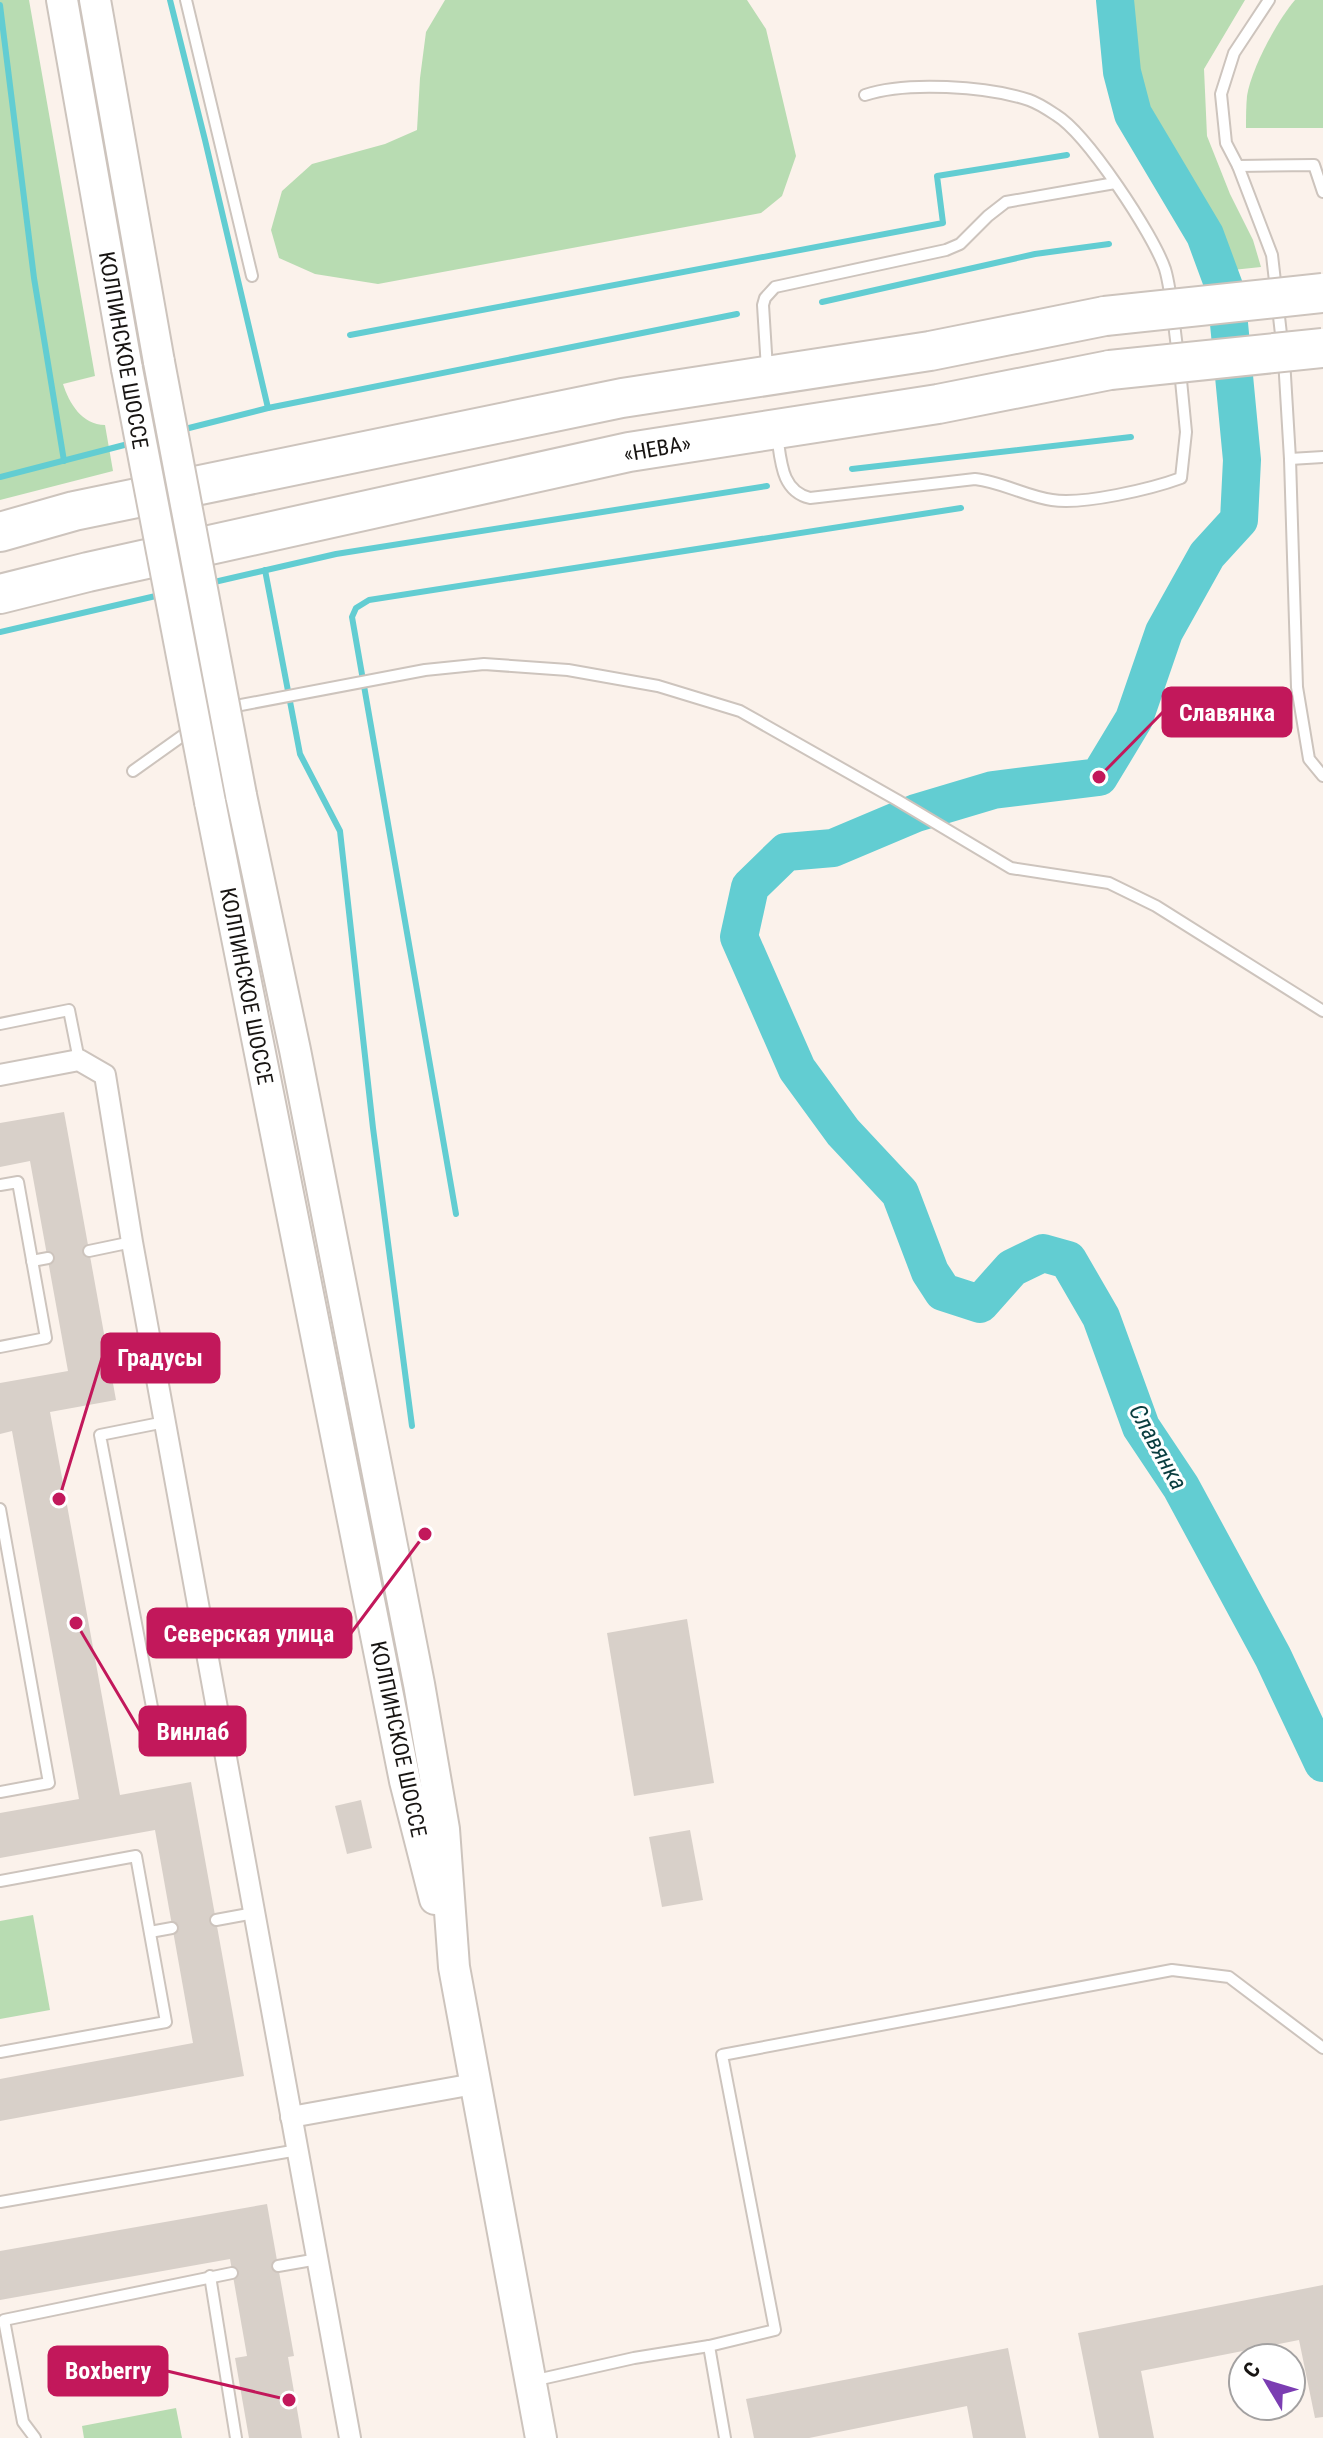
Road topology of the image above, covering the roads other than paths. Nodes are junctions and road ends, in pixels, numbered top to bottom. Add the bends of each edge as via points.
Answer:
1 (62, 0) edge
2 (95, 0) edge
3 (186, 0) edge
4 (1269, 0) edge
5 (865, 95) dead end
6 (1238, 166) junction
7 (1115, 183) junction
8 (1323, 192) edge
9 (252, 276) dead end
10 (1323, 293) edge
11 (1323, 348) edge
12 (767, 376) junction
13 (776, 429) junction
14 (1323, 457) edge
15 (1290, 459) junction
16 (0, 532) edge
17 (0, 594) edge
18 (133, 771) dead end
19 (1323, 776) edge
20 (1323, 1011) edge
21 (0, 1024) edge
22 (79, 1060) junction
23 (0, 1075) edge
24 (0, 1185) edge
25 (132, 1242) junction
26 (89, 1251) dead end
27 (48, 1258) dead end
28 (32, 1261) junction
29 (0, 1347) edge
30 (165, 1422) junction
31 (0, 1509) edge
32 (223, 1740) junction
33 (0, 1792) edge
34 (0, 1881) edge
35 (254, 1913) junction
36 (216, 1920) dead end
37 (172, 1928) dead end
38 (150, 1932) junction
39 (454, 1967) junction
40 (1323, 2048) edge
41 (0, 2052) edge
42 (474, 2084) junction
43 (291, 2117) junction
44 (298, 2150) junction
45 (0, 2202) edge
46 (318, 2259) junction
47 (278, 2266) dead end
48 (232, 2273) dead end
49 (210, 2276) junction
50 (709, 2346) junction
51 (530, 2382) junction
52 (35, 2438) edge
53 (236, 2438) edge
54 (350, 2438) edge
55 (541, 2438) edge
56 (725, 2438) edge

1 - 39 main road, КОЛПИНСКОЕ ШОССЕ, bridge via 210,802 405,1781
2 - 39 main road, КОЛПИНСКОЕ ШОССЕ, bridge via 241,795 419,1684 444,1829
3 - 9 lane
4 - 6 lane via 1234,53 1221,94 1226,143
5 - 7 lane via 934,87 998,92 1032,101 1076,133
6 - 8 lane via 1314,165
6 - 15 lane via 1272,255
7 - 12 lane via 1006,202 960,244 946,250 775,287 763,305
7 - 13 lane via 1165,269 1185,417 1181,478 1075,501 1054,501 975,479 810,498 786,480
10 - 12 highway, bridge via 1105,316
11 - 13 highway, «НЕВА», bridge via 1110,370
12 - 16 highway via 622,398 74,511
13 - 17 highway, «НЕВА» via 629,452
14 - 15 lane
15 - 19 lane via 1297,687 1309,759
18 - 20 lane via 220,709 425,670 484,664 568,670 658,686 740,711 1011,868 1109,883 1156,906
21 - 22 lane via 69,1010
22 - 23 street
22 - 25 street via 105,1075
24 - 28 lane via 18,1182
25 - 26 lane
25 - 30 street
27 - 28 lane
28 - 29 lane via 46,1338
30 - 32 street
30 - 32 lane via 100,1435 160,1749
31 - 33 lane via 49,1783
32 - 35 street
34 - 38 lane via 136,1856
35 - 36 lane
35 - 43 street
37 - 38 lane
38 - 41 lane via 166,2022
39 - 42 main road, КОЛПИНСКОЕ ШОССЕ
40 - 50 lane via 1229,1977 1172,1970 722,2055 775,2330
42 - 43 street
42 - 51 main road, КОЛПИНСКОЕ ШОССЕ
43 - 44 street
44 - 45 lane
44 - 46 street
46 - 47 lane
46 - 54 street
48 - 49 lane
49 - 52 lane via 4,2320 23,2422
49 - 53 lane
50 - 51 lane
50 - 56 lane
51 - 55 main road, КОЛПИНСКОЕ ШОССЕ

